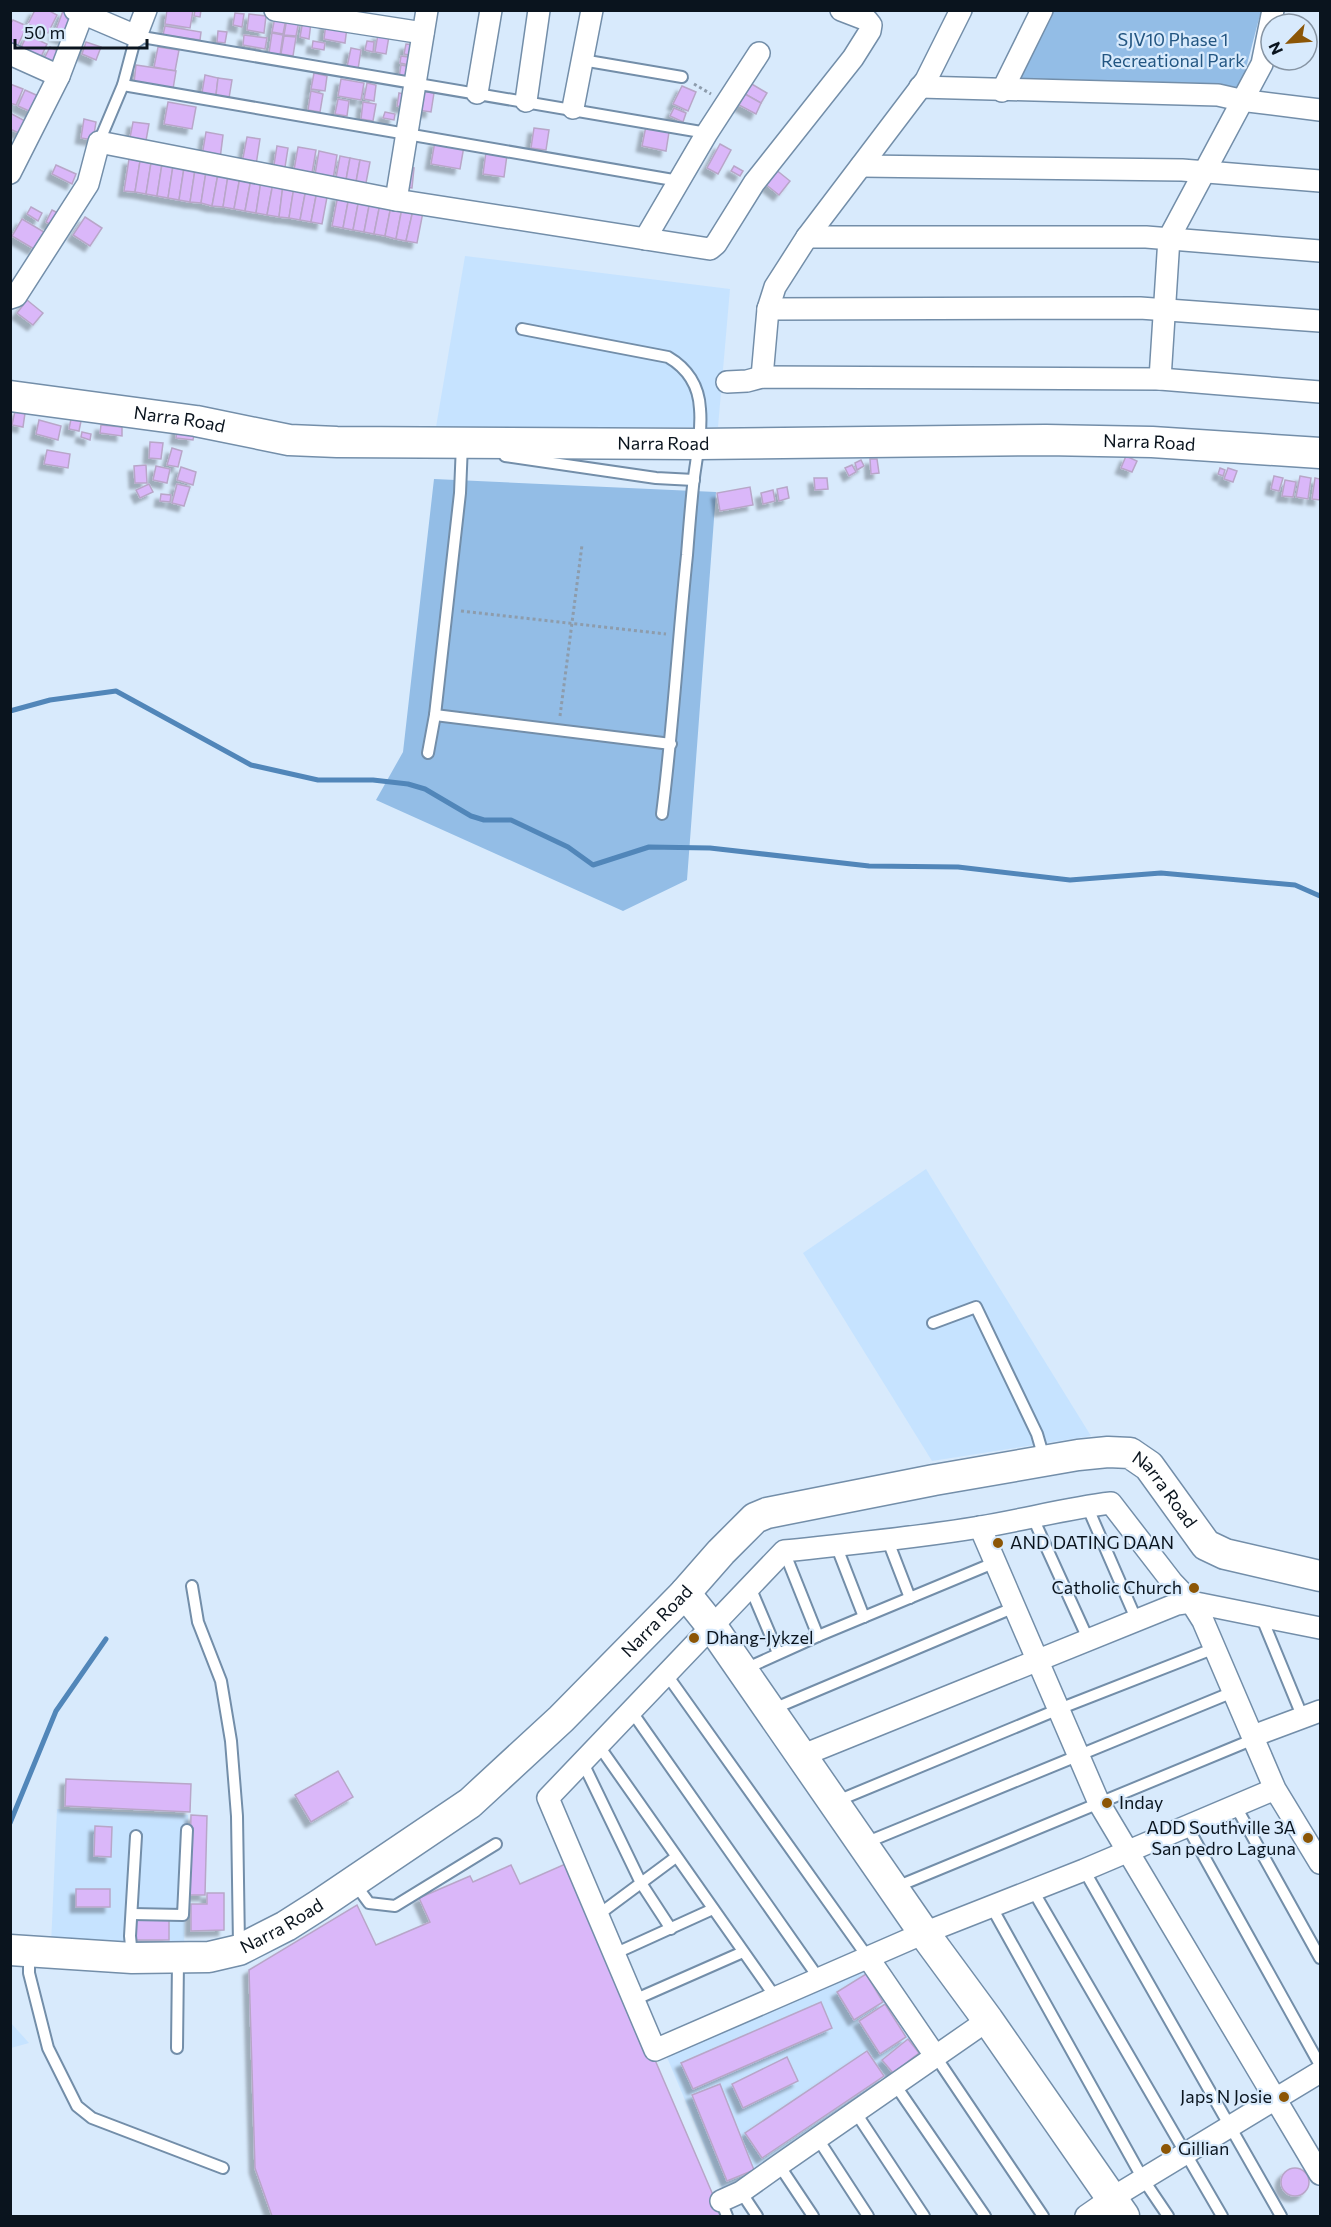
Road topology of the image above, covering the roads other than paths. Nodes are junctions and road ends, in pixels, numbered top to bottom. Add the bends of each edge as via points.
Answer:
1 (146, 10) edge
2 (275, 10) edge
3 (427, 10) edge
4 (491, 10) edge
5 (539, 10) edge
6 (592, 10) edge
7 (841, 10) edge
8 (961, 10) edge
9 (1042, 10) edge
10 (1273, 10) edge
11 (81, 12) edge
12 (303, 13) edge
13 (363, 17) edge
14 (423, 33) junction
15 (136, 36) junction
16 (759, 53) dead end
17 (10, 54) edge
18 (582, 60) junction
19 (59, 76) junction
20 (682, 77) road end
21 (415, 83) junction
22 (123, 85) junction
23 (920, 87) junction
24 (1002, 91) junction
25 (477, 93) junction
26 (1240, 100) junction
27 (526, 101) junction
28 (573, 108) junction
29 (1320, 110) edge
30 (407, 132) junction
31 (707, 133) junction
32 (99, 142) junction
33 (861, 166) junction
34 (10, 173) edge
35 (1204, 173) junction
36 (679, 181) junction
37 (1320, 181) edge
38 (396, 200) junction
39 (807, 237) junction
40 (1169, 238) junction
41 (645, 239) junction
42 (1320, 251) edge
43 (10, 298) edge
44 (768, 309) junction
45 (1164, 309) junction
46 (1320, 321) edge
47 (522, 330) dead end
48 (762, 377) junction
49 (1160, 379) junction
50 (727, 382) dead end
51 (1320, 392) edge
52 (10, 396) edge
53 (466, 442) junction
54 (699, 444) junction
55 (1320, 453) edge
56 (694, 480) junction
57 (435, 715) junction
58 (671, 744) junction
59 (428, 753) dead end
60 (662, 814) dead end
61 (933, 1323) dead end
62 (1044, 1461) junction
63 (1087, 1506) junction
64 (1033, 1518) junction
65 (980, 1527) junction
66 (888, 1541) junction
67 (836, 1545) junction
68 (784, 1551) junction
69 (996, 1562) junction
70 (1320, 1576) edge
71 (192, 1586) dead end
72 (750, 1587) junction
73 (685, 1593) junction
74 (910, 1598) junction
75 (1191, 1602) junction
76 (1015, 1607) junction
77 (1261, 1616) junction
78 (864, 1617) junction
79 (1137, 1621) junction
80 (712, 1628) junction
81 (1320, 1630) edge
82 (818, 1636) junction
83 (1089, 1641) junction
84 (1215, 1648) junction
85 (778, 1653) junction
86 (1038, 1662) junction
87 (742, 1670) junction
88 (667, 1675) junction
89 (1233, 1692) junction
90 (1059, 1709) junction
91 (770, 1710) junction
92 (632, 1712) junction
93 (1312, 1714) edge
94 (1253, 1738) junction
95 (599, 1746) junction
96 (801, 1756) junction
97 (1079, 1756) junction
98 (583, 1763) junction
99 (1275, 1789) junction
100 (834, 1803) junction
101 (1099, 1803) junction
102 (1235, 1805) junction
103 (1187, 1826) junction
104 (187, 1830) dead end
105 (136, 1836) dead end
106 (862, 1844) junction
107 (496, 1845) dead end
108 (1127, 1851) junction
109 (676, 1857) junction
110 (1320, 1863) edge
111 (1084, 1870) junction
112 (354, 1882) junction
113 (641, 1883) junction
114 (893, 1888) junction
115 (1032, 1889) junction
116 (991, 1906) junction
117 (713, 1909) junction
118 (132, 1914) junction
119 (598, 1916) junction
120 (671, 1929) junction
121 (924, 1933) junction
122 (239, 1950) junction
123 (20, 1951) edge
124 (743, 1952) junction
125 (614, 1954) junction
126 (178, 1957) junction
127 (132, 1958) junction
128 (1320, 1958) edge
129 (869, 1959) junction
130 (820, 1980) junction
131 (776, 1998) junction
132 (634, 2000) junction
133 (988, 2020) junction
134 (177, 2048) dead end
135 (936, 2057) junction
136 (1320, 2065) edge
137 (1320, 2072) edge
138 (896, 2086) junction
139 (1275, 2099) junction
140 (856, 2113) junction
141 (1229, 2127) junction
142 (818, 2139) junction
143 (1185, 2154) junction
144 (779, 2165) junction
145 (223, 2168) dead end
146 (1320, 2174) edge
147 (1143, 2179) junction
148 (741, 2192) junction
149 (1118, 2207) edge
150 (724, 2209) edge
151 (757, 2217) edge
152 (813, 2217) edge
153 (868, 2217) edge
154 (924, 2217) edge
155 (985, 2217) edge
156 (1043, 2217) edge
157 (1086, 2217) edge
158 (1167, 2217) edge
159 (1222, 2217) edge
160 (1281, 2217) edge

1 - 15 street
2 - 12 street
3 - 14 street
4 - 25 street
5 - 27 street
6 - 18 street
7 - 41 street via 867,20 870,31 754,183 716,244 703,249
8 - 23 street
9 - 24 street
10 - 26 street via 1262,64
11 - 15 street
11 - 19 street
12 - 13 street
13 - 14 street
14 - 21 street
15 - 21 lane
15 - 22 lane
16 - 31 street
17 - 19 street
18 - 20 lane
18 - 28 street
19 - 34 street
21 - 25 lane
21 - 30 street
22 - 30 lane
22 - 32 lane
23 - 24 street
23 - 33 street
24 - 26 street via 1218,95
25 - 27 lane
26 - 29 street
26 - 35 street
27 - 28 lane
28 - 31 lane
30 - 36 lane
30 - 38 street
31 - 36 street
32 - 38 street
32 - 43 street via 88,184 16,296
33 - 35 street
33 - 39 street
35 - 37 street
35 - 40 street
36 - 41 street
38 - 41 street
39 - 40 street
39 - 44 street via 775,287
40 - 42 street
40 - 45 street
44 - 45 street
44 - 48 street
45 - 46 street
45 - 49 street
47 - 54 lane via 668,357 680,364 697,392
48 - 49 street
48 - 50 street
49 - 51 street
52 - 53 street, Narra Road via 196,421 288,440
53 - 54 street, Narra Road
53 - 56 lane via 487,453
53 - 57 lane
54 - 55 street, Narra Road via 1152,442
54 - 56 lane
56 - 58 lane
57 - 58 lane
57 - 59 lane
58 - 60 lane
61 - 62 lane via 976,1307 1037,1434
62 - 70 street, Narra Road via 1108,1452 1130,1453 1149,1466 1206,1545 1225,1554
62 - 73 street, Narra Road via 767,1513 755,1518
63 - 64 street
63 - 75 street via 1111,1503
63 - 79 lane
64 - 65 street
64 - 83 lane
65 - 66 street
65 - 69 street
66 - 67 street
66 - 74 lane
67 - 68 street
67 - 78 lane
68 - 72 street
68 - 82 lane
69 - 74 lane
69 - 76 street
71 - 122 lane via 198,1622 221,1681 231,1742 237,1816
72 - 80 street
72 - 85 lane
73 - 80 street
73 - 112 street, Narra Road via 492,1784
74 - 78 lane
75 - 77 street
75 - 79 street
75 - 84 street
76 - 86 street
76 - 91 lane
77 - 81 street
77 - 93 lane
78 - 82 lane
79 - 83 street
80 - 87 street
80 - 88 street
82 - 85 lane
83 - 86 street
84 - 89 street
84 - 90 lane
85 - 87 lane
86 - 90 street
86 - 96 street
87 - 91 street
88 - 92 street
88 - 129 lane
89 - 94 street
89 - 97 lane
90 - 97 street
90 - 100 lane
91 - 96 street
92 - 95 street
92 - 130 lane
93 - 94 street
94 - 99 street
94 - 101 lane
95 - 98 street
95 - 109 lane
96 - 100 street
97 - 101 street
97 - 106 lane
98 - 113 lane
98 - 119 street via 548,1798
99 - 102 street
99 - 110 street
100 - 106 street
101 - 108 street
101 - 114 lane
102 - 103 street
102 - 128 lane
103 - 108 street
103 - 136 lane
104 - 118 lane via 183,1915
105 - 118 lane
106 - 114 street
107 - 112 lane via 394,1906 369,1903
108 - 111 street
108 - 139 street
109 - 113 lane
109 - 117 lane
111 - 115 street
111 - 141 lane
112 - 122 street, Narra Road via 286,1926
113 - 119 lane
113 - 120 lane
114 - 121 street
115 - 116 street
115 - 143 lane
116 - 121 street
116 - 147 lane
117 - 120 lane
117 - 124 lane
118 - 127 lane
119 - 125 street
120 - 125 lane
121 - 129 street
121 - 133 street
122 - 126 street, Narra Road via 209,1957
123 - 127 street, Narra Road
123 - 145 lane via 48,2048 77,2106 92,2118
124 - 131 lane
124 - 132 lane
125 - 132 street
126 - 127 street, Narra Road
126 - 134 lane
129 - 130 street
129 - 135 street
130 - 131 street
131 - 132 street via 655,2050
133 - 135 street
133 - 149 street
135 - 138 street
135 - 156 lane
137 - 139 street
138 - 140 street
138 - 155 lane
139 - 141 street
139 - 146 street
140 - 142 street
140 - 154 lane
141 - 143 street
141 - 160 lane
142 - 144 street
142 - 153 lane
143 - 147 street
143 - 159 lane
144 - 148 street
144 - 152 lane
147 - 149 street
147 - 158 lane
148 - 150 street
148 - 151 lane
149 - 157 street

